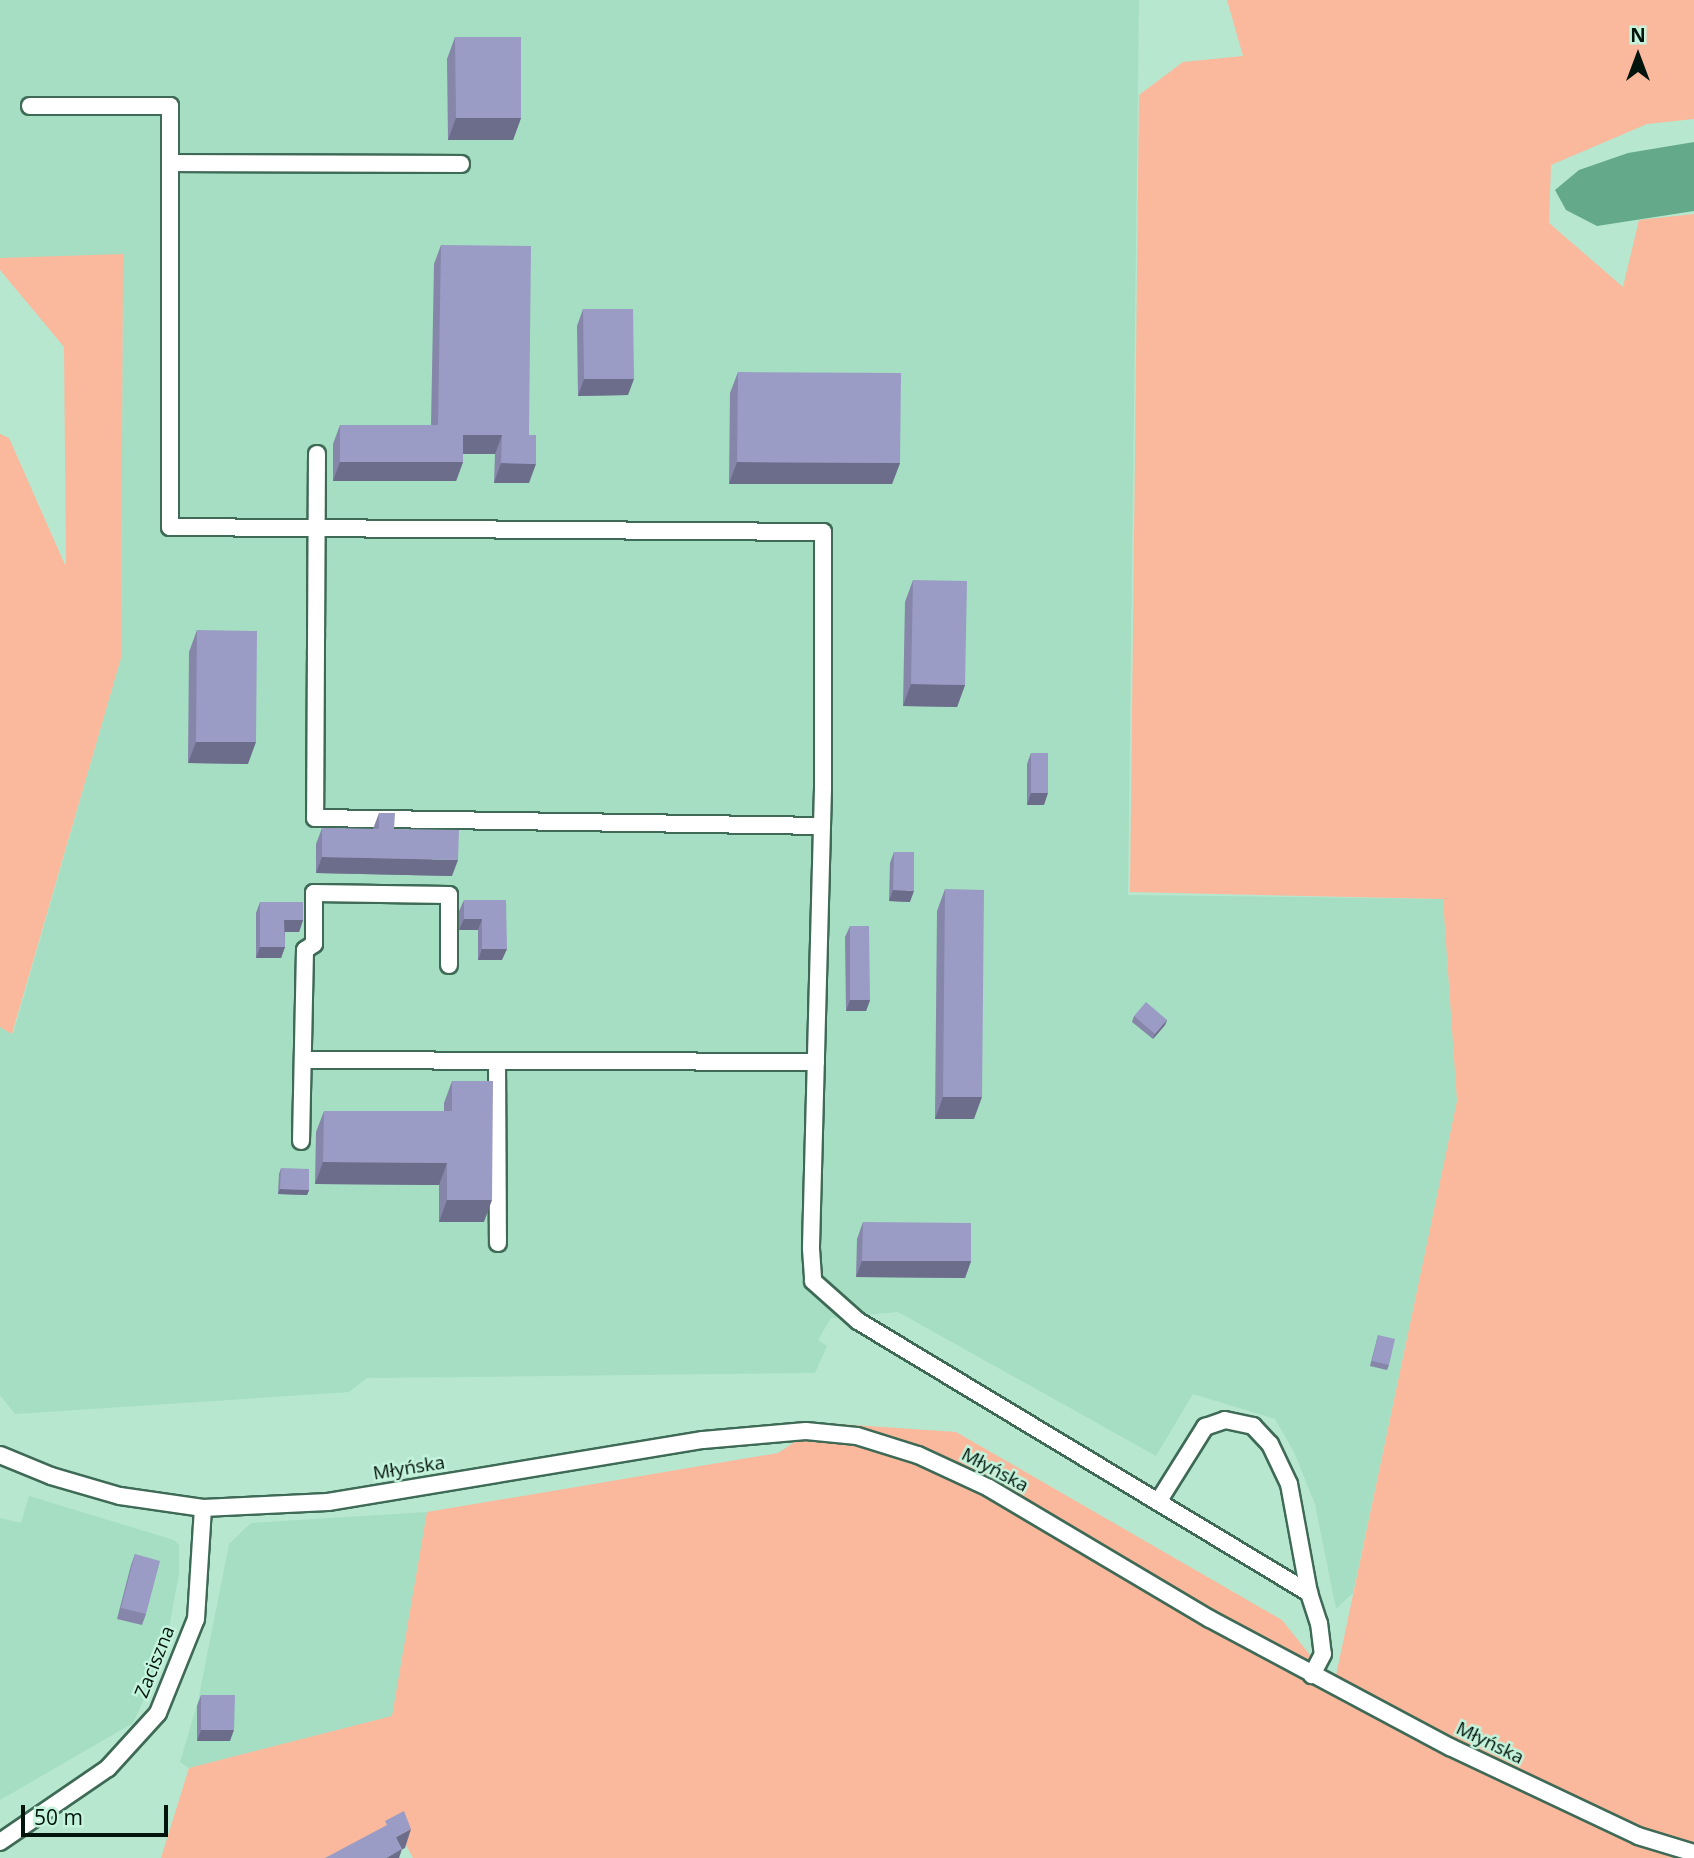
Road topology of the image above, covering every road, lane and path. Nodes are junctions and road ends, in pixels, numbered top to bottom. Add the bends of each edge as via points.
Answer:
1 (30, 106) dead end
2 (170, 163) junction
3 (461, 164) dead end
4 (317, 454) dead end
5 (316, 527) junction
6 (822, 826) junction
7 (449, 965) dead end
8 (303, 1060) junction
9 (497, 1060) junction
10 (816, 1062) junction
11 (302, 1141) dead end
12 (498, 1243) dead end
13 (0, 1455) edge
14 (1158, 1502) junction
15 (203, 1508) junction
16 (1309, 1593) junction
17 (1312, 1675) junction
18 (0, 1842) edge
19 (1694, 1853) edge

1 - 2 street via 170,106
2 - 3 street
2 - 5 street via 170,527
4 - 5 street
5 - 6 street via 315,818
5 - 6 street via 822,532
6 - 10 street
7 - 8 street via 449,895 314,893 314,944 304,950
8 - 9 street
8 - 11 street
9 - 10 street
9 - 12 street
10 - 14 street via 813,1281 859,1321
13 - 15 street, Młyńska via 120,1496
14 - 16 street
14 - 16 street via 1205,1427 1225,1420 1253,1426 1270,1444 1289,1484
15 - 17 street, Młyńska via 328,1502 703,1440 806,1431 857,1436 918,1455 989,1488
15 - 18 street, Zaciszna via 196,1619 158,1713 108,1768
16 - 17 street via 1323,1654
17 - 19 street, Młyńska via 1638,1836

